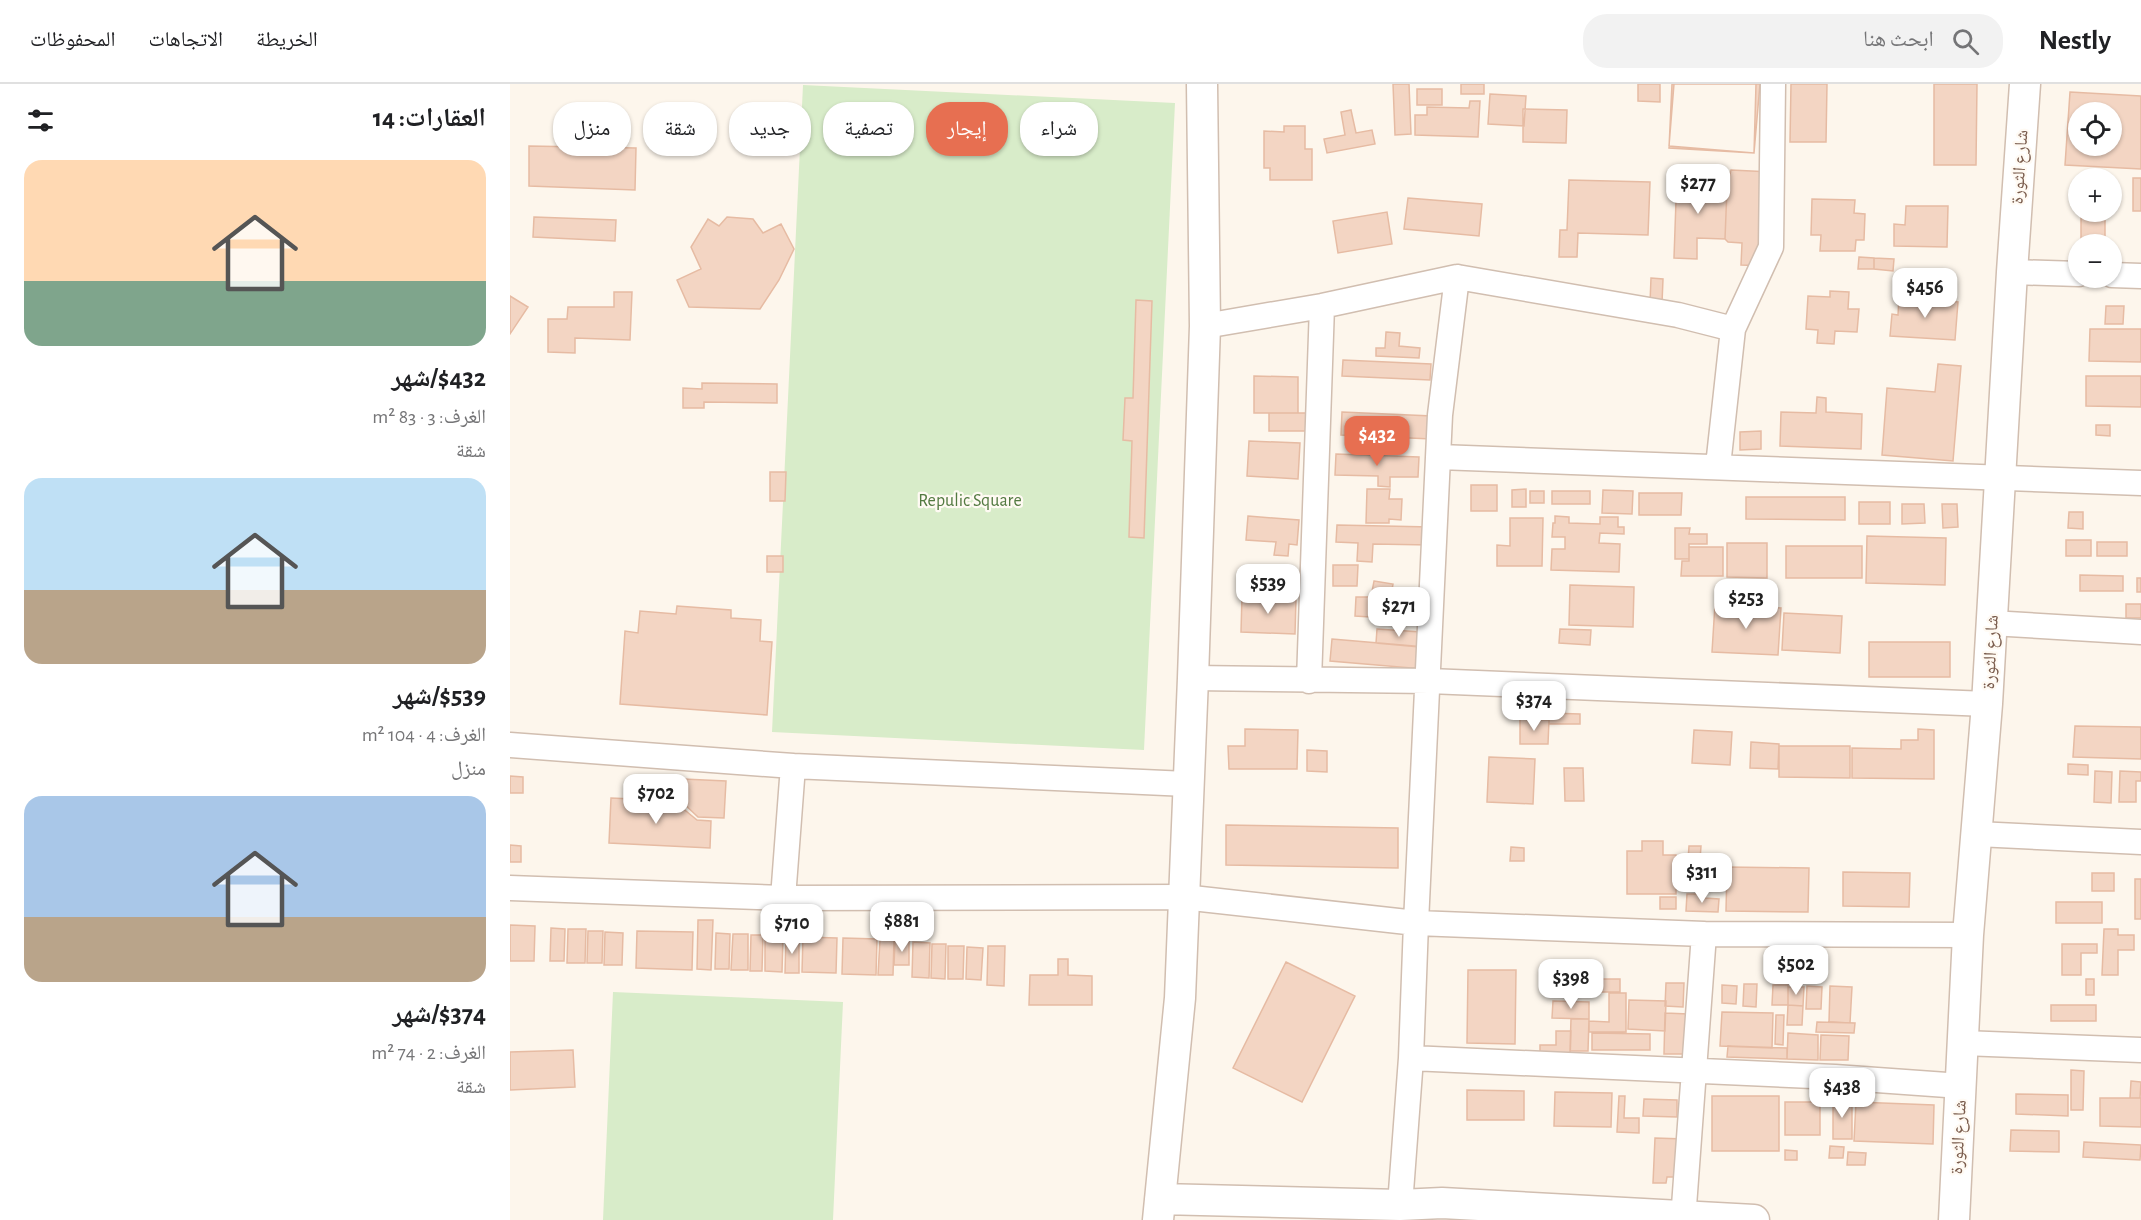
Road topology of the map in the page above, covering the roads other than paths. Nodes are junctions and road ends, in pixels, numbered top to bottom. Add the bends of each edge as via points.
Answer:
1 (1202, 84) edge
2 (1773, 84) edge
3 (2025, 84) edge
4 (2012, 272) junction
5 (2068, 274) edge
6 (2122, 275) edge
7 (2141, 276) edge
8 (1457, 277) junction
9 (1322, 306) junction
10 (1205, 326) junction
11 (1733, 329) junction
12 (1439, 457) junction
13 (1718, 466) junction
14 (2001, 478) junction
15 (2141, 483) edge
16 (1991, 623) junction
17 (2141, 632) edge
18 (1193, 678) junction
19 (1309, 681) junction
20 (1429, 681) junction
21 (1987, 704) junction
22 (510, 746) edge
23 (793, 765) junction
24 (1187, 784) junction
25 (1977, 834) junction
26 (2141, 842) edge
27 (510, 888) edge
28 (1183, 897) junction
29 (783, 898) junction
30 (1416, 923) junction
31 (1704, 934) junction
32 (1968, 935) junction
33 (1964, 1043) junction
34 (2141, 1050) edge
35 (1411, 1058) junction
36 (1695, 1072) junction
37 (1961, 1086) junction
38 (1400, 1204) junction
39 (1159, 1210) edge
40 (1441, 1211) edge
41 (1683, 1218) edge
42 (1754, 1220) edge
43 (1954, 1220) edge

1 - 10 street
2 - 11 street via 1772,248
3 - 4 street, شارع الثورة
4 - 5 street
4 - 14 street, شارع الثورة
6 - 7 street
8 - 9 street
8 - 11 street via 1678,315
8 - 12 street via 1440,416
9 - 10 street
9 - 19 street
10 - 18 street
11 - 13 street
12 - 13 street
12 - 20 street
13 - 14 street
14 - 15 street
14 - 16 street, شارع الثورة
16 - 17 street
16 - 21 street, شارع الثورة
18 - 19 street
18 - 24 street
19 - 20 street
20 - 21 street
20 - 30 street
21 - 25 street, شارع الثورة
22 - 23 street
23 - 24 street
23 - 29 street
24 - 28 street
25 - 26 street
25 - 32 street, شارع الثورة
27 - 29 street
28 - 29 street
28 - 30 street
28 - 39 street via 1180,998
30 - 31 street
30 - 35 street
31 - 32 street
31 - 36 street
32 - 33 street, شارع الثورة
33 - 34 street
33 - 37 street, شارع الثورة
35 - 36 street
35 - 38 street
36 - 37 street
36 - 41 street
37 - 43 street, شارع الثورة
38 - 39 street
38 - 40 street
40 - 41 street
41 - 42 street

